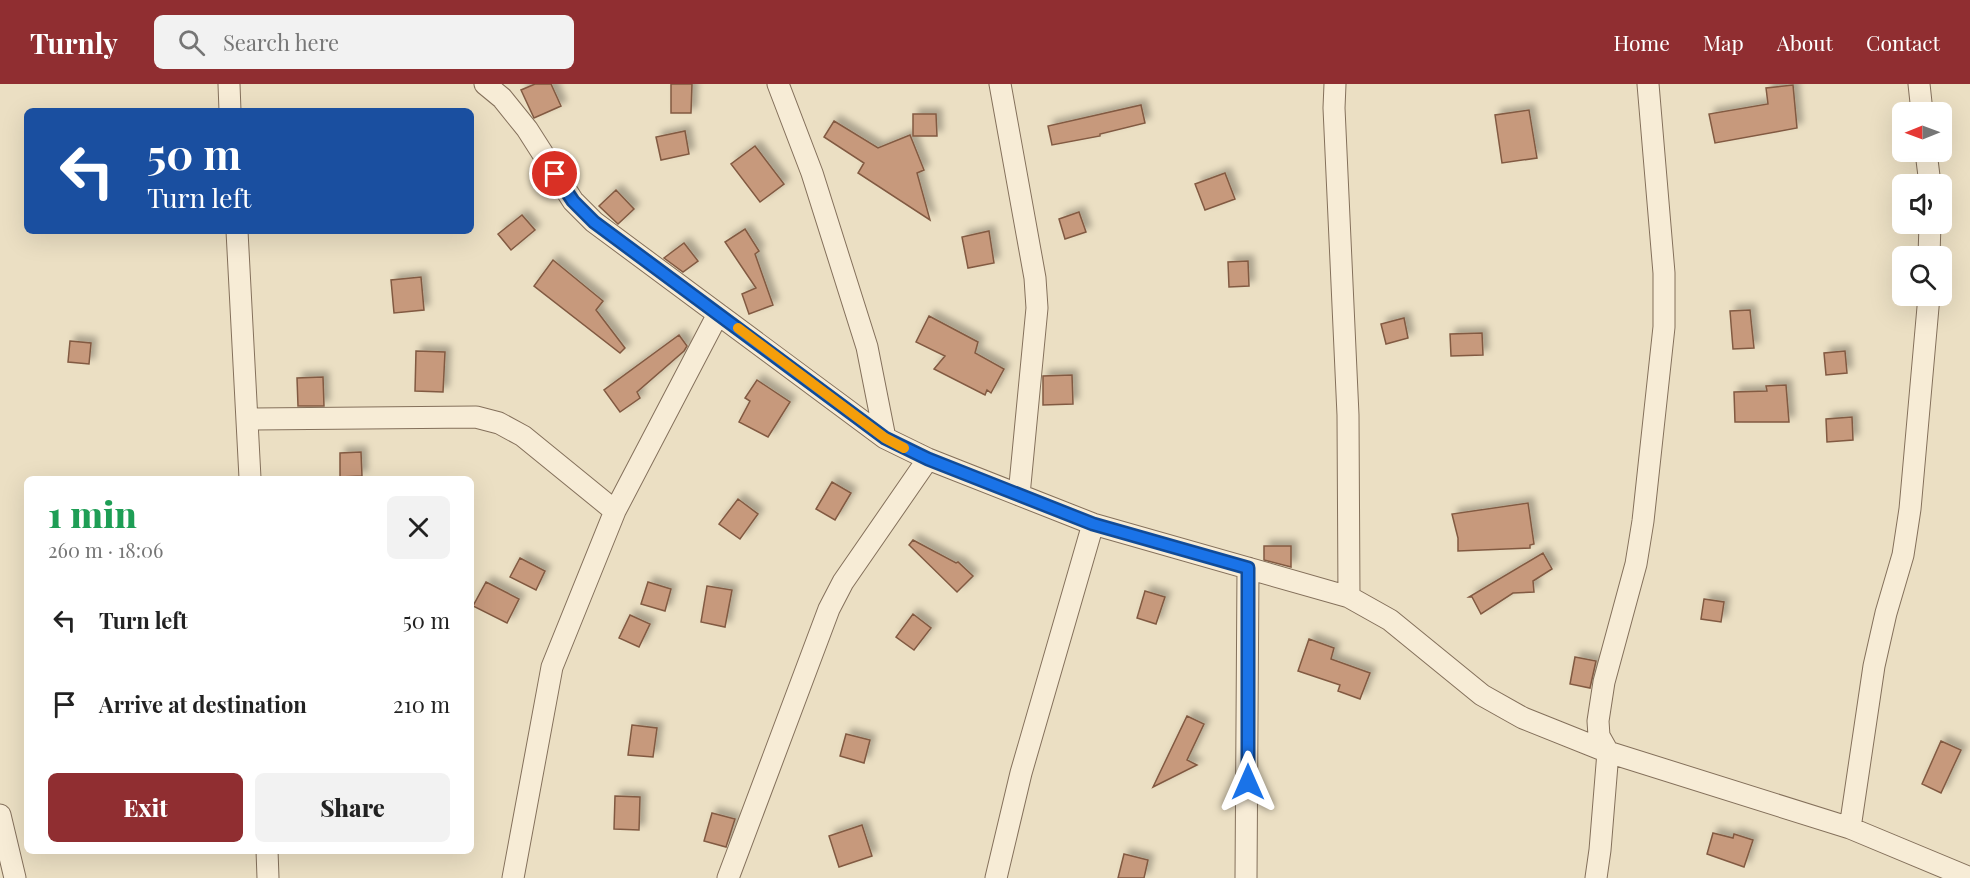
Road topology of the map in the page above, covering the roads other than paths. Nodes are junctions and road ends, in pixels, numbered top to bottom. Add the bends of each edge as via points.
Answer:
1 (229, 84) edge
2 (485, 84) edge
3 (778, 84) edge
4 (1000, 84) edge
5 (1335, 84) edge
6 (1648, 84) edge
7 (1919, 84) edge
8 (1921, 102) edge
9 (230, 108) edge
10 (237, 234) edge
11 (1928, 306) edge
12 (718, 314) junction
13 (247, 419) junction
14 (885, 438) junction
15 (928, 459) junction
16 (250, 476) edge
17 (1019, 495) junction
18 (615, 511) junction
19 (1093, 524) junction
20 (1248, 568) junction
21 (1349, 597) junction
22 (1608, 752) junction
23 (0, 815) edge
24 (1850, 828) junction
25 (267, 854) edge
26 (15, 878) edge
27 (268, 878) edge
28 (513, 878) edge
29 (728, 878) edge
30 (996, 878) edge
31 (1246, 878) edge
32 (1596, 878) edge
33 (1970, 878) edge

1 - 9 street
2 - 12 street via 527,129 573,201 594,222
3 - 14 street via 812,173 867,347
4 - 17 street via 1037,308
5 - 21 street via 1348,415
6 - 22 street via 1664,273 1664,327 1636,564 1604,682 1598,721 1599,736
7 - 8 street
10 - 13 street
11 - 24 street via 1910,509 1903,555 1875,666
12 - 14 street
12 - 18 street
13 - 16 street
13 - 18 street via 476,417 499,423 523,436
14 - 15 street
15 - 17 street
15 - 29 street via 843,582 829,609
17 - 19 street
18 - 28 street via 552,667
19 - 20 street
19 - 30 street via 1021,773
20 - 21 street
20 - 31 street
21 - 22 street via 1390,620 1482,695 1523,718
22 - 24 street
22 - 32 street
23 - 26 street
24 - 33 street
25 - 27 street

